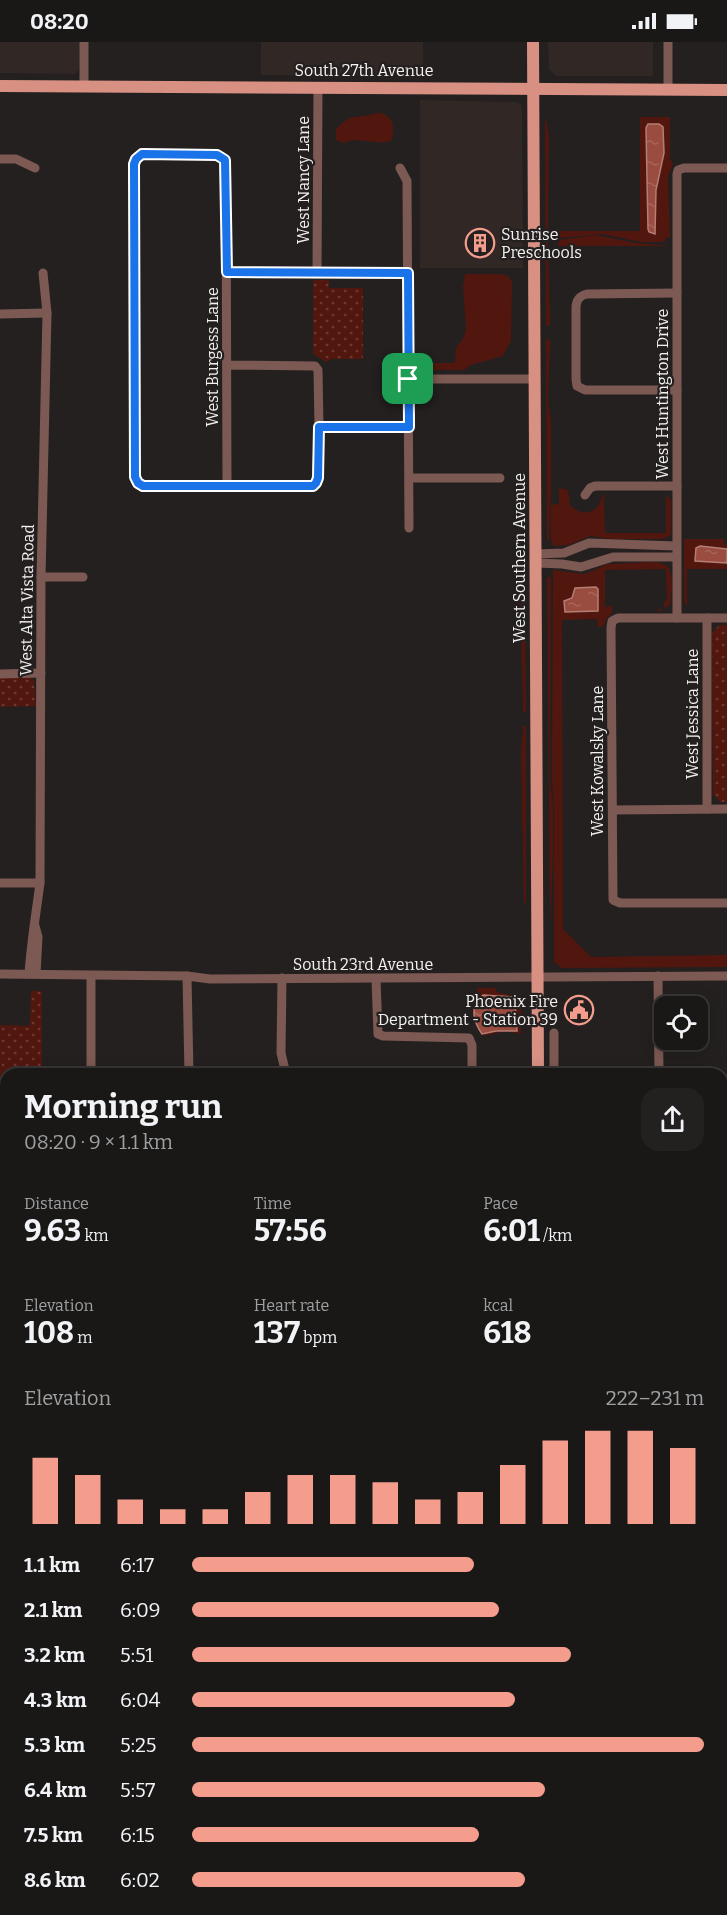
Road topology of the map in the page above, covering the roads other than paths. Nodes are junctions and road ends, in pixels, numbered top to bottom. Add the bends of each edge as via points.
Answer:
1 (84, 42) edge
2 (533, 42) edge
3 (669, 42) edge
4 (84, 85) junction
5 (0, 86) edge
6 (318, 87) junction
7 (533, 88) junction
8 (668, 90) junction
9 (727, 90) edge
10 (0, 159) edge
11 (35, 168) dead end
12 (400, 168) dead end
13 (727, 168) edge
14 (227, 272) junction
15 (43, 273) dead end
16 (318, 273) junction
17 (408, 273) junction
18 (676, 293) junction
19 (47, 313) junction
20 (0, 314) edge
21 (227, 365) junction
22 (408, 379) junction
23 (535, 379) junction
24 (677, 390) junction
25 (319, 427) junction
26 (409, 427) junction
27 (410, 478) junction
28 (500, 478) dead end
29 (227, 486) junction
30 (677, 486) junction
31 (585, 495) dead end
32 (410, 528) dead end
33 (676, 546) junction
34 (676, 557) junction
35 (536, 559) junction
36 (41, 577) junction
37 (83, 577) dead end
38 (677, 618) junction
39 (707, 618) junction
40 (727, 618) edge
41 (0, 674) edge
42 (41, 674) junction
43 (707, 809) junction
44 (727, 809) edge
45 (613, 810) junction
46 (0, 883) edge
47 (40, 883) junction
48 (727, 903) edge
49 (0, 974) edge
50 (32, 974) junction
51 (91, 976) junction
52 (187, 976) junction
53 (658, 976) junction
54 (727, 976) edge
55 (538, 977) junction
56 (282, 978) junction
57 (376, 979) junction
58 (554, 1033) dead end
59 (91, 1068) edge
60 (189, 1068) edge
61 (285, 1068) edge
62 (472, 1068) edge
63 (538, 1068) edge
64 (554, 1068) edge
65 (659, 1068) edge

1 - 4 street
2 - 7 main road, West Southern Avenue
3 - 8 street
4 - 5 main road, South 27th Avenue
4 - 6 main road, South 27th Avenue
6 - 7 main road, South 27th Avenue
6 - 16 street, West Nancy Lane
7 - 8 main road, South 27th Avenue
7 - 23 main road, West Southern Avenue
8 - 9 main road, South 27th Avenue
10 - 11 street via 21,160
12 - 17 street via 407,181
13 - 18 street, West Huntington Drive via 678,170
14 - 16 street
14 - 21 street, West Burgess Lane
14 - 29 street, West Burgess Lane via 223,157 142,154 136,159 135,477 143,486
15 - 19 street, West Alta Vista Road
16 - 17 street
17 - 22 street
18 - 24 street, West Huntington Drive
18 - 24 street via 587,294 577,300 577,386 585,390
19 - 20 street
19 - 36 street, West Alta Vista Road
21 - 25 street via 315,366
21 - 29 street, West Burgess Lane
22 - 23 street
22 - 26 street
23 - 35 main road, West Southern Avenue
24 - 30 street, West Huntington Drive
25 - 26 street
25 - 29 street via 313,486
26 - 27 street
27 - 28 street
27 - 32 street
30 - 31 street via 595,486
30 - 33 street, West Huntington Drive
33 - 34 street, West Huntington Drive
33 - 35 street via 589,543
34 - 35 street via 613,557 585,567
34 - 38 street, West Huntington Drive
35 - 55 main road, West Southern Avenue
36 - 37 street
36 - 42 street, West Alta Vista Road
38 - 39 street
38 - 45 street, West Kowalsky Lane via 614,620 611,628
39 - 40 street
39 - 43 street, West Jessica Lane
41 - 42 street
42 - 47 street, West Alta Vista Road
43 - 44 street
43 - 45 street
45 - 48 street, West Kowalsky Lane via 615,902
46 - 47 street
47 - 50 street, West Alta Vista Road
49 - 50 street, South 23rd Avenue
50 - 51 street, South 23rd Avenue
51 - 52 street, South 23rd Avenue
51 - 59 street
52 - 56 street, South 23rd Avenue
52 - 60 street
53 - 54 street, South 23rd Avenue
53 - 55 street, South 23rd Avenue
53 - 65 street
55 - 57 street, South 23rd Avenue
55 - 63 main road, West Southern Avenue
56 - 57 street, South 23rd Avenue
56 - 61 street via 281,1053
57 - 62 street via 378,1034 469,1038
58 - 64 street

